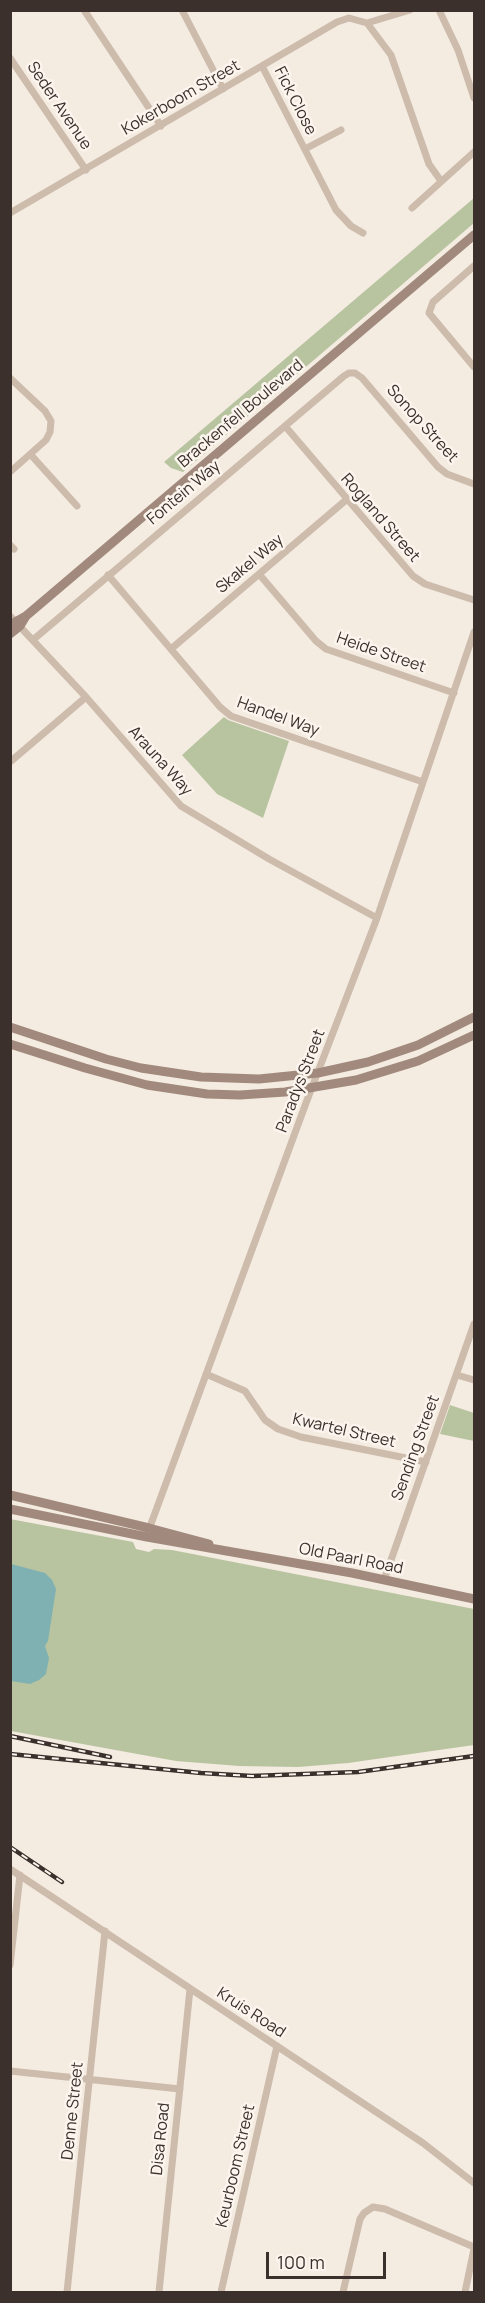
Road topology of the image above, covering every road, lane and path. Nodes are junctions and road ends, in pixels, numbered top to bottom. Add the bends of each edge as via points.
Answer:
1 (84, 10) edge
2 (182, 10) edge
3 (410, 10) edge
4 (438, 10) edge
5 (396, 13) edge
6 (367, 23) junction
7 (10, 58) edge
8 (262, 66) junction
9 (223, 89) junction
10 (474, 98) edge
11 (160, 126) junction
12 (341, 130) dead end
13 (305, 149) junction
14 (474, 152) edge
15 (86, 170) junction
16 (441, 181) junction
17 (412, 208) dead end
18 (10, 213) edge
19 (363, 233) dead end
20 (474, 235) edge
21 (474, 266) edge
22 (474, 367) edge
23 (355, 373) joint
24 (10, 378) edge
25 (285, 426) junction
26 (31, 454) junction
27 (10, 472) edge
28 (474, 484) edge
29 (346, 500) junction
30 (77, 506) dead end
31 (259, 574) junction
32 (108, 575) junction
33 (474, 600) edge
34 (14, 622) edge
35 (474, 632) edge
36 (10, 634) edge
37 (34, 639) junction
38 (171, 649) junction
39 (454, 693) junction
40 (86, 697) junction
41 (10, 762) edge
42 (423, 782) junction
43 (377, 918) junction
44 (474, 1017) edge
45 (10, 1027) edge
46 (474, 1035) edge
47 (10, 1044) edge
48 (318, 1073) junction
49 (311, 1089) junction
50 (474, 1324) edge
51 (206, 1374) junction
52 (457, 1374) junction
53 (474, 1380) edge
54 (426, 1462) junction
55 (10, 1495) edge
56 (10, 1509) edge
57 (148, 1533) junction
58 (384, 1580) junction
59 (474, 1599) edge
60 (10, 1869) edge
61 (20, 1875) junction
62 (105, 1931) junction
63 (10, 1965) edge
64 (190, 1989) junction
65 (277, 2046) junction
66 (10, 2071) edge
67 (89, 2079) junction
68 (180, 2089) junction
69 (474, 2183) edge
70 (474, 2248) edge
71 (68, 2292) edge
72 (159, 2292) edge
73 (221, 2292) edge
74 (343, 2292) edge
75 (465, 2292) edge

1 - 11 street
2 - 9 street
3 - 5 street, Kokerboom Street
4 - 10 street via 461,58
5 - 6 street, Kokerboom Street
6 - 8 street, Kokerboom Street via 354,18 342,20
6 - 16 street via 391,55 429,164
7 - 15 street, Seder Avenue
8 - 9 street, Kokerboom Street
8 - 13 street, Fick Close
9 - 11 street, Kokerboom Street
11 - 15 street, Kokerboom Street
12 - 13 street, Fick Close
13 - 19 street, Fick Close via 336,210
14 - 16 street
15 - 18 street, Kokerboom Street
16 - 17 street
20 - 34 street, Brackenfell Boulevard via 26,616
21 - 22 street via 433,302 429,313
23 - 25 street, Fontein Way via 344,376
23 - 28 street, Sonop Street via 438,467
24 - 26 street via 45,411 51,422 46,440
25 - 29 street, Rogland Street
25 - 32 street, Fontein Way
26 - 27 street
26 - 30 street
29 - 31 street, Skakel Way
29 - 33 street, Rogland Street via 413,576 425,584
31 - 38 street, Skakel Way
31 - 39 street, Heide Street via 326,649
32 - 37 street, Fontein Way
32 - 38 street, Handel Way
34 - 36 street, Brackenfell Boulevard
34 - 37 street, Arauna Way
35 - 39 street, Paradys Street
37 - 40 street, Arauna Way
38 - 42 street, Handel Way via 231,716
39 - 42 street, Paradys Street
40 - 41 street
40 - 43 street, Arauna Way via 186,810
42 - 43 street, Paradys Street
43 - 48 street, Paradys Street
44 - 48 street via 408,1048
45 - 48 street via 106,1059 170,1073 226,1079
46 - 49 street via 418,1061
47 - 49 street via 118,1078 173,1090 240,1095
48 - 49 street, Paradys Street
49 - 51 street, Paradys Street
50 - 52 street, Sending Street
51 - 54 street, Kwartel Street via 245,1391 265,1420 278,1430
51 - 57 street, Paradys Street
52 - 53 street
52 - 54 street, Sending Street
54 - 58 street, Sending Street
55 - 57 street, Old Paarl Road
56 - 57 street, Old Paarl Road
57 - 58 street, Old Paarl Road
58 - 59 street, Old Paarl Road
60 - 61 street, Kruis Road
61 - 62 street, Kruis Road
61 - 63 street
62 - 64 street, Kruis Road
62 - 67 street, Denne Street
64 - 65 street, Kruis Road
64 - 68 street, Disa Road
65 - 69 street, Kruis Road
65 - 73 street, Keurboom Street
66 - 67 street
67 - 68 street
67 - 71 street, Denne Street
68 - 72 street, Disa Road
70 - 74 street via 373,2207 360,2219
70 - 75 street

